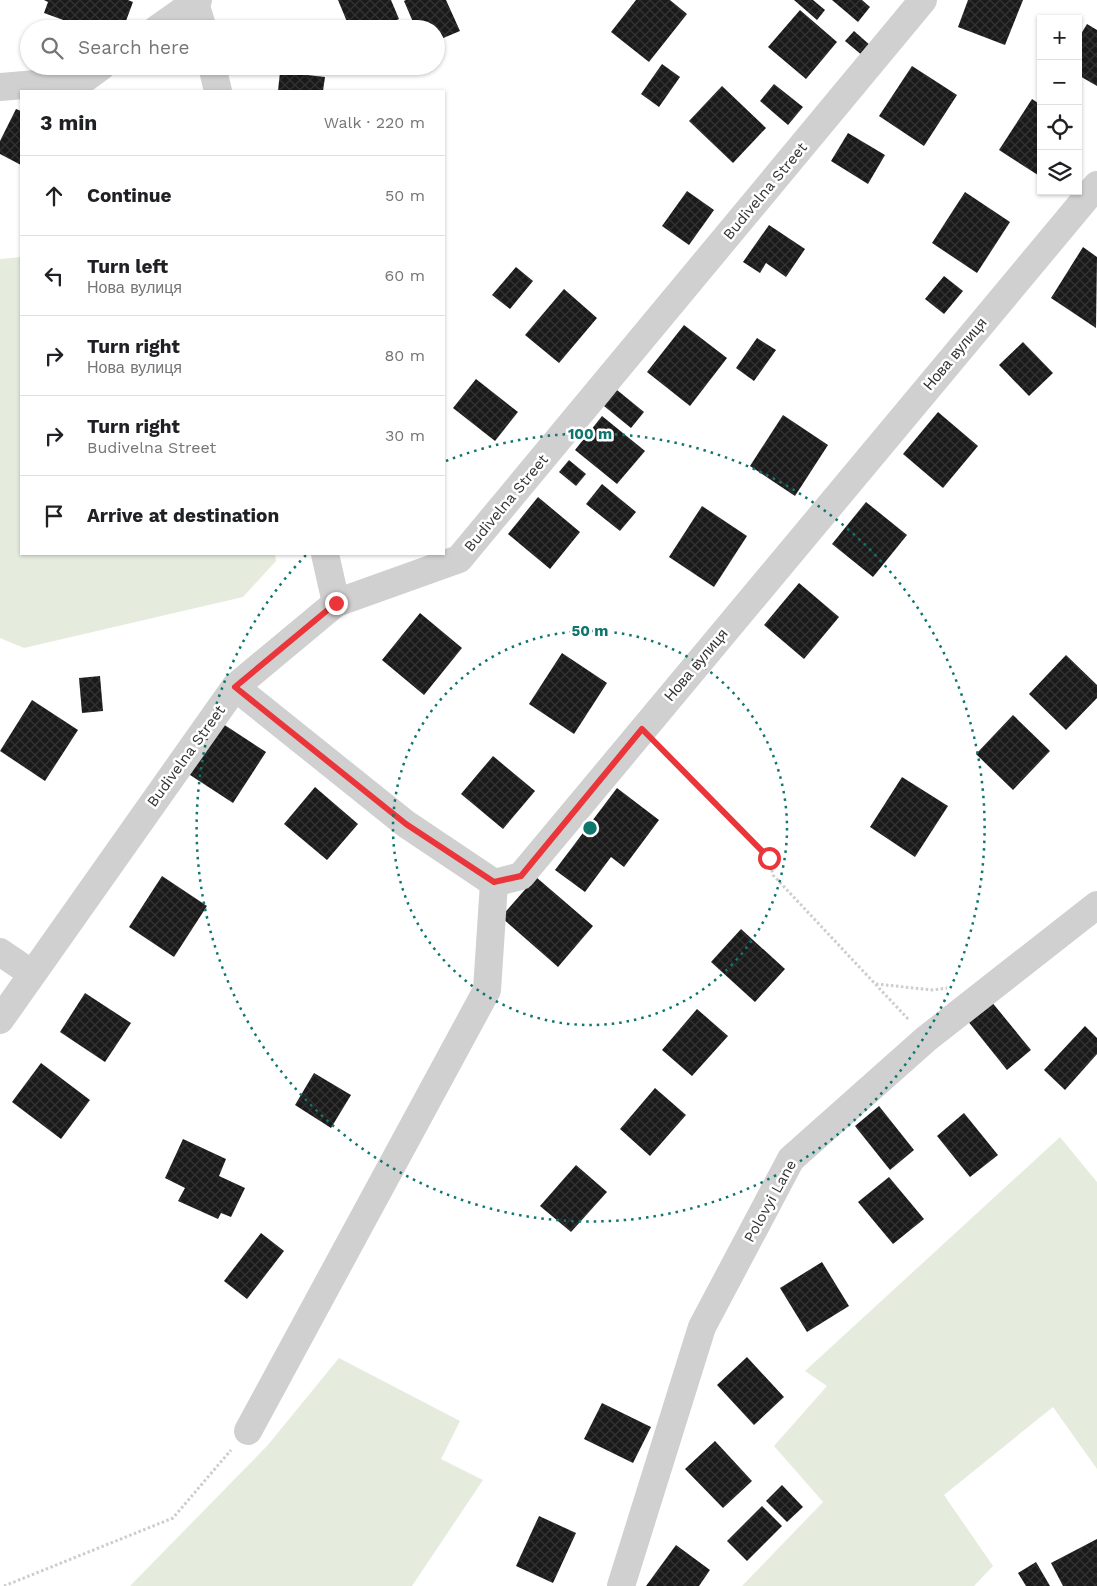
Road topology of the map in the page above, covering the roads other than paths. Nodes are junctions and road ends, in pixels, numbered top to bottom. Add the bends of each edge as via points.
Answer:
1 (923, 0) edge
2 (196, 1) edge
3 (170, 20) edge
4 (201, 20) edge
5 (90, 75) edge
6 (214, 75) edge
7 (0, 87) edge
8 (218, 90) edge
9 (1097, 185) edge
10 (325, 555) edge
11 (336, 603) junction
12 (235, 687) junction
13 (494, 882) junction
14 (1097, 905) edge
15 (0, 952) edge
16 (31, 973) junction
17 (0, 1020) edge
18 (248, 1431) road end
19 (621, 1586) edge

1 - 11 street, Budivelna Street via 459,560
2 - 3 street
2 - 4 street
5 - 7 street via 83,80
6 - 8 street
9 - 13 street, Нова вулиця via 521,876
10 - 11 street
11 - 12 street, Budivelna Street
12 - 13 street via 406,824
12 - 16 street, Budivelna Street
13 - 18 street via 487,990
14 - 19 street, Polovyi Lane via 926,1039 791,1159 702,1327
15 - 16 street
16 - 17 street, Budivelna Street

